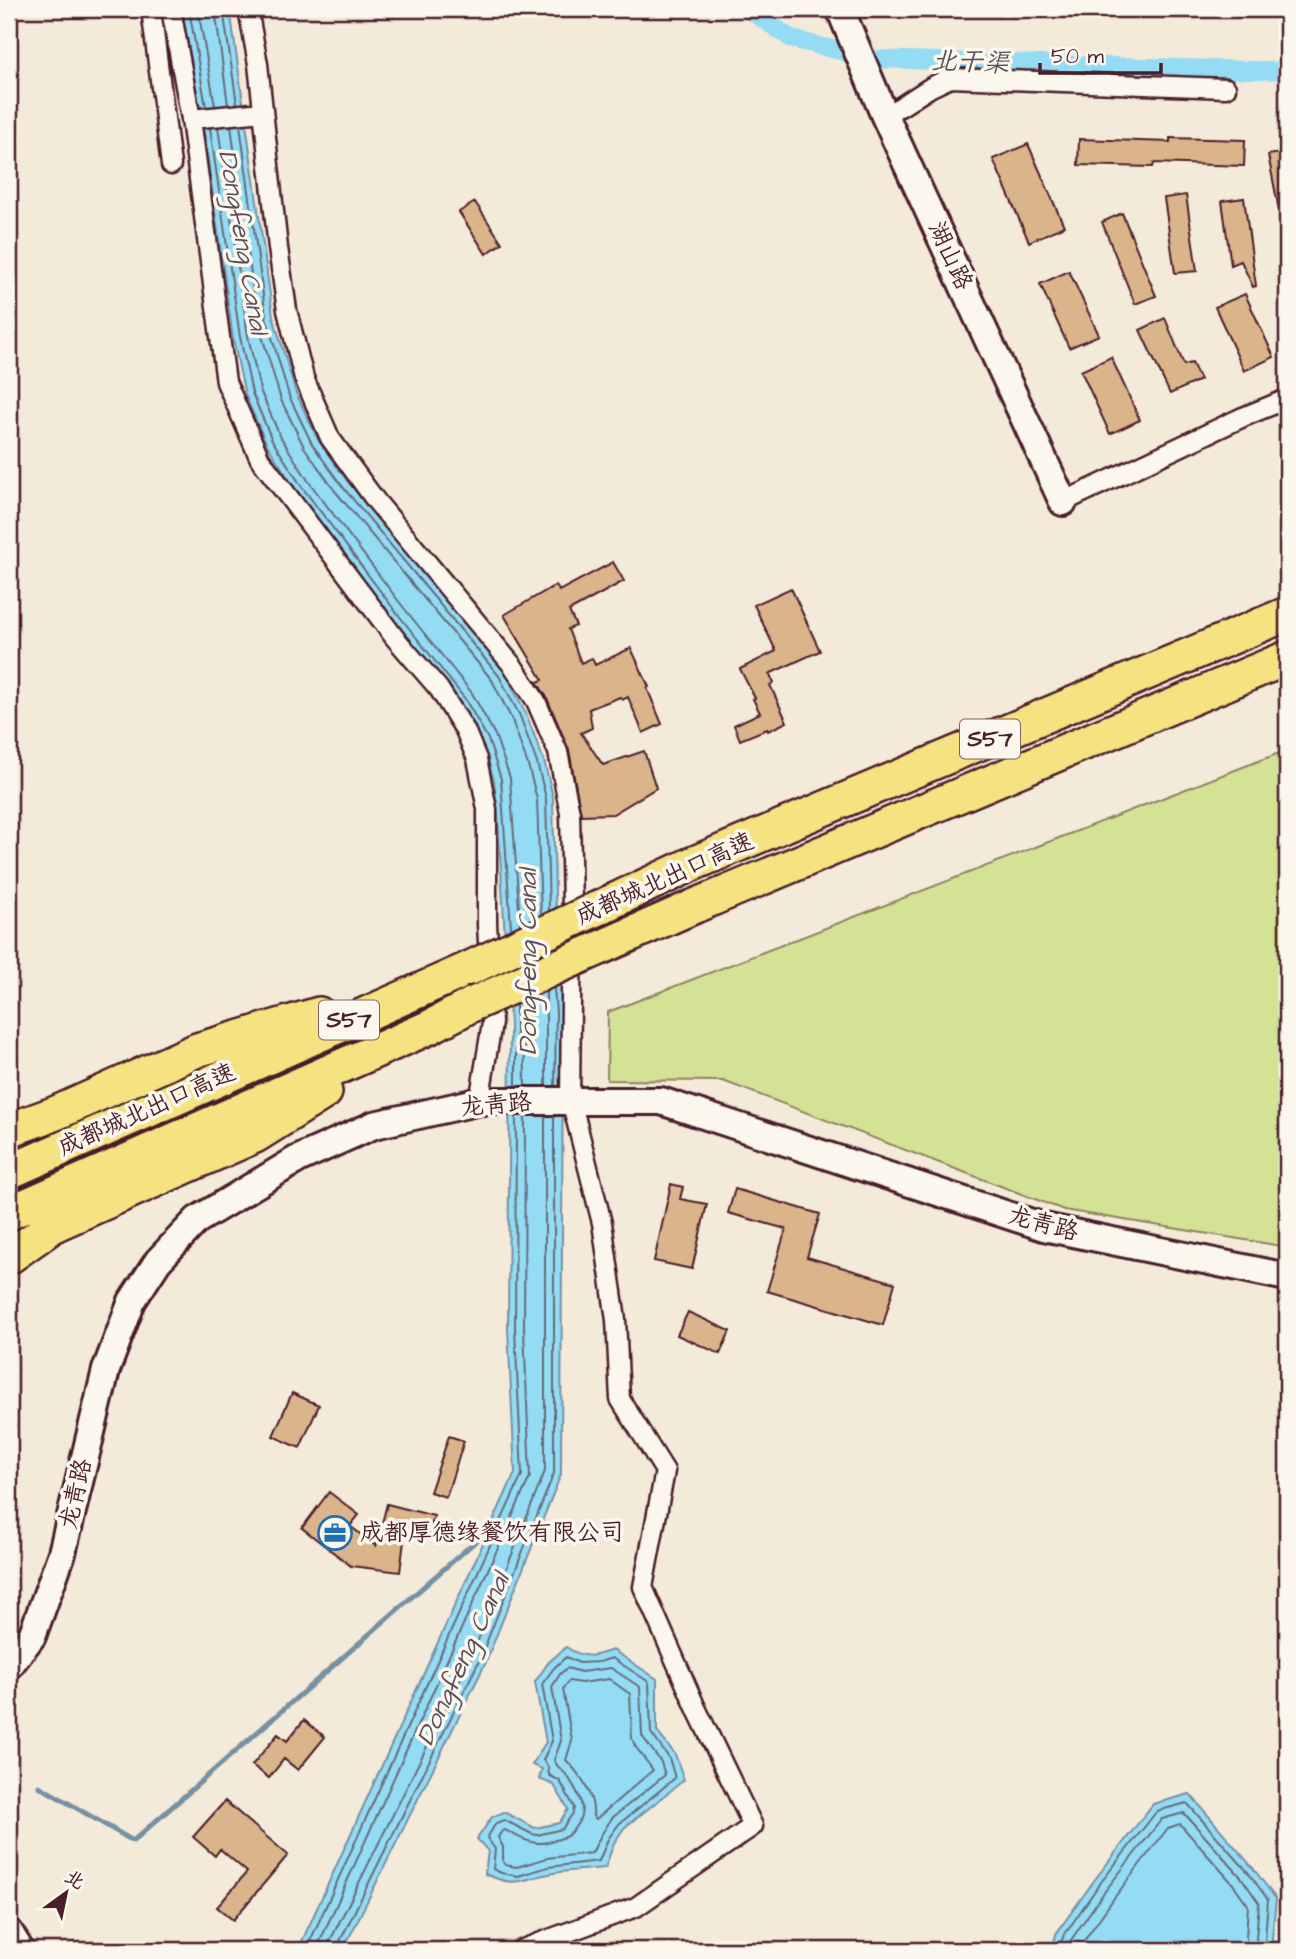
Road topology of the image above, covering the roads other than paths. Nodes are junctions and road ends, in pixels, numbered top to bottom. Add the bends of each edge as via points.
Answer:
1 (150, 9) edge
2 (171, 9) edge
3 (248, 9) edge
4 (854, 19) edge
5 (876, 73) junction
6 (1226, 88) dead end
7 (900, 107) junction
8 (263, 112) junction
9 (191, 119) junction
10 (171, 165) dead end
11 (1287, 399) edge
12 (1071, 498) junction
13 (1287, 614) edge
14 (1287, 659) edge
15 (460, 972) junction
16 (430, 1027) junction
17 (571, 1100) junction
18 (480, 1102) junction
19 (9, 1130) edge
20 (9, 1172) edge
21 (9, 1213) edge
22 (9, 1257) edge
23 (1287, 1277) edge
24 (9, 1666) edge
25 (9, 1932) edge
26 (20, 1950) edge
27 (520, 1950) edge

1 - 10 street
2 - 9 street
3 - 8 street
4 - 5 street, 湖山路
5 - 7 street, 湖山路
5 - 12 street, 湖山路 via 884,114
6 - 7 street via 950,78
7 - 12 street, 湖山路
8 - 9 street
8 - 17 street via 287,310 304,378 330,438 513,666 536,701 558,752 570,813
9 - 18 street via 223,370 239,414 260,459 439,689 477,759 486,809 492,1023
11 - 12 street
13 - 15 highway, 成都城北出口高速 / S57, bridge via 692,864
14 - 16 highway, 成都城北出口高速 / S57, bridge via 695,906
15 - 19 highway via 197,1050
15 - 20 highway, 成都城北出口高速 / S57
16 - 21 highway, 成都城北出口高速 / S57
16 - 22 highway via 255,1136 54,1225
17 - 18 street, 龙青路
17 - 23 street, 龙青路 via 661,1101 1044,1227
17 - 27 street via 602,1223 616,1320 620,1399 665,1471 643,1587 753,1826 636,1907
18 - 24 street, 龙青路 via 374,1125 298,1159 197,1220 159,1261 132,1301 106,1370 62,1553 32,1636
25 - 26 street

